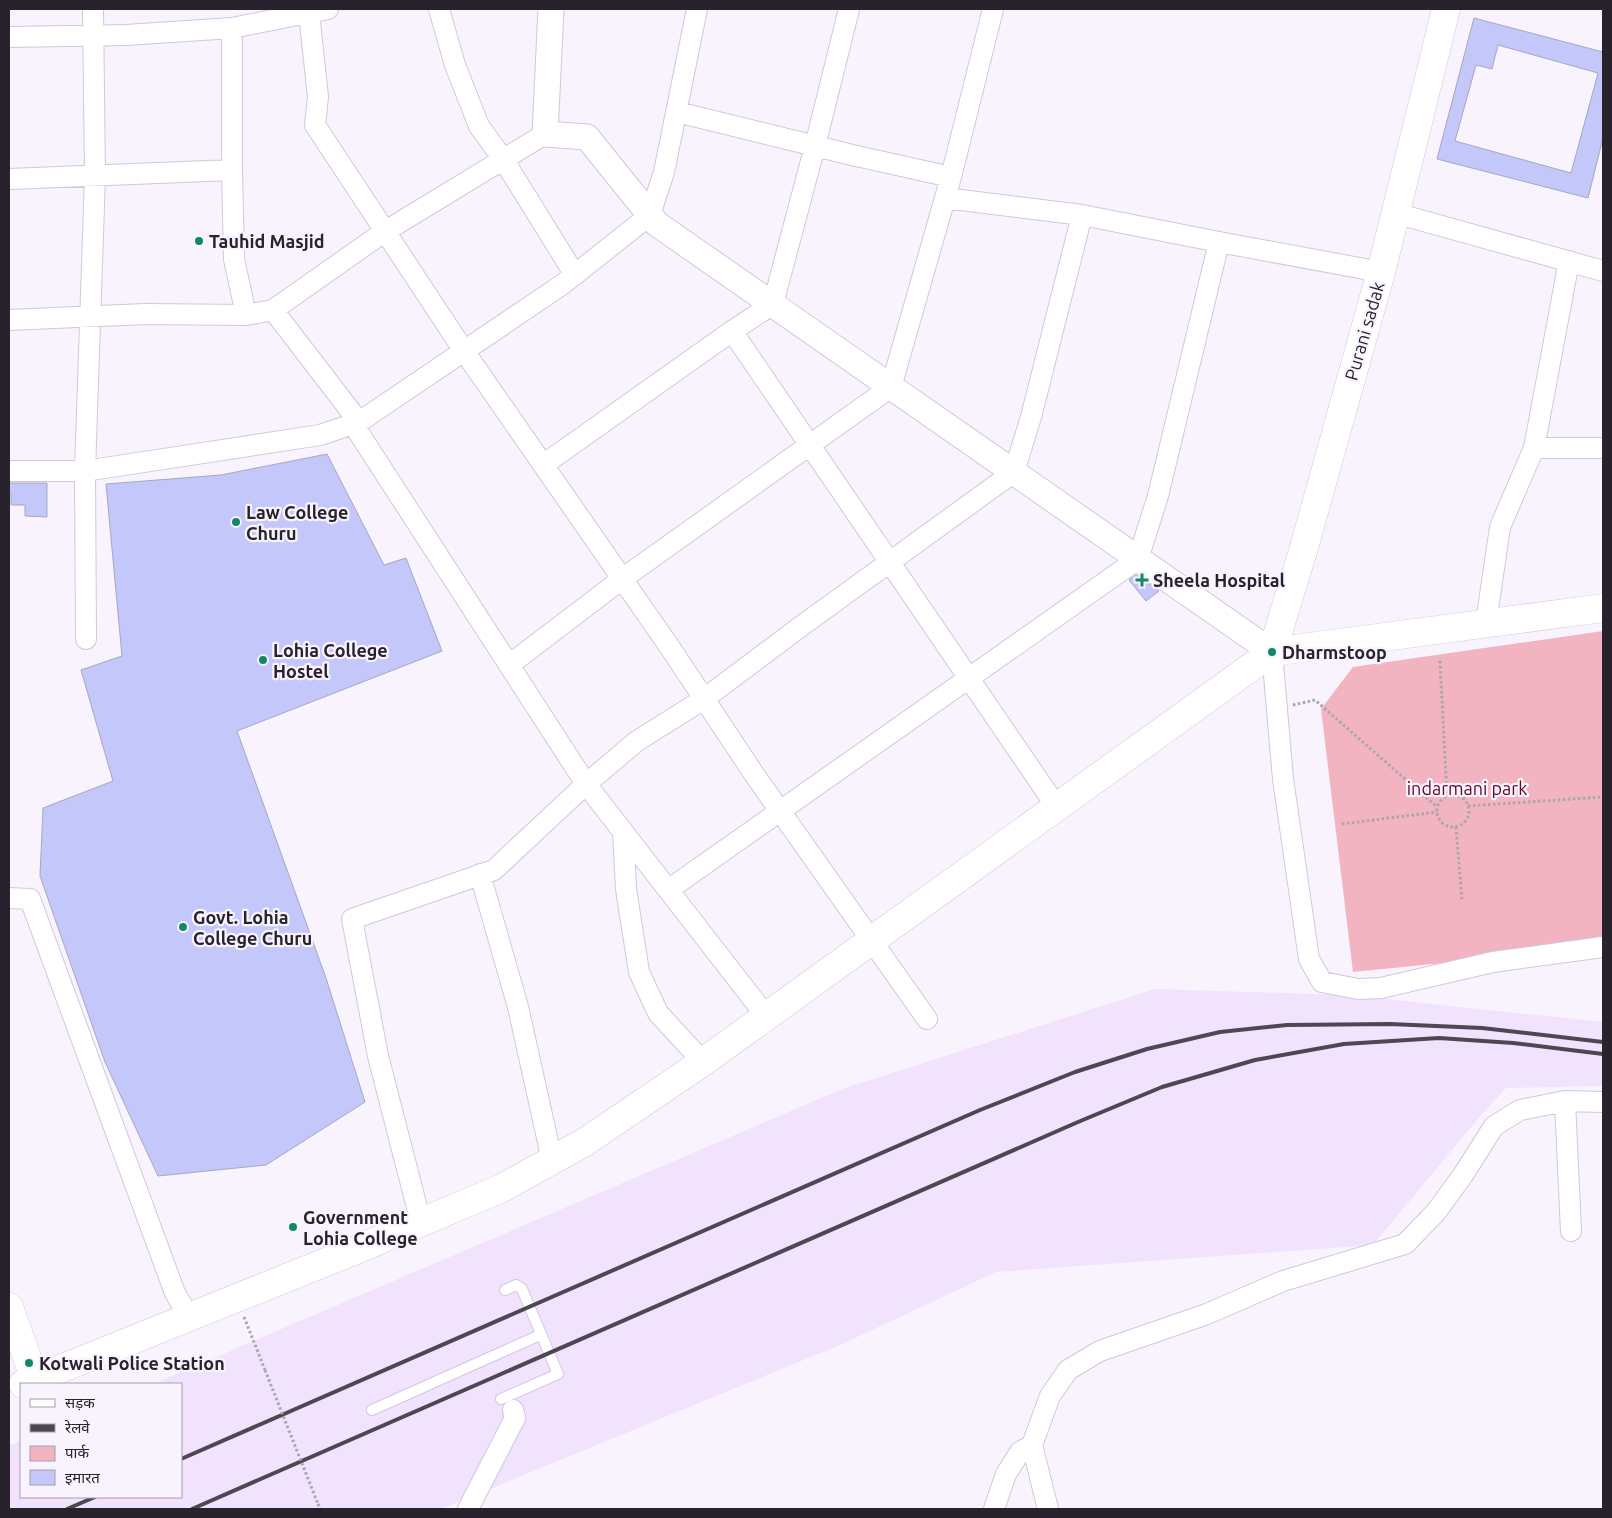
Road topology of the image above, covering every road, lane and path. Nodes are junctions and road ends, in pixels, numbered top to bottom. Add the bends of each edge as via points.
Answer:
1 (93, 9) edge
2 (438, 9) edge
3 (551, 9) edge
4 (698, 9) edge
5 (849, 9) edge
6 (993, 9) edge
7 (1446, 9) edge
8 (318, 11) edge
9 (243, 21) edge
10 (93, 36) junction
11 (9, 37) edge
12 (676, 112) junction
13 (545, 134) junction
14 (815, 146) junction
15 (504, 159) junction
16 (232, 170) junction
17 (95, 176) junction
18 (951, 177) junction
19 (9, 179) edge
20 (945, 198) junction
21 (1395, 213) junction
22 (1082, 214) junction
23 (650, 215) junction
24 (384, 232) junction
25 (1219, 242) junction
26 (1569, 261) junction
27 (1603, 271) edge
28 (1381, 272) junction
29 (574, 275) junction
30 (773, 304) junction
31 (273, 310) junction
32 (246, 315) junction
33 (91, 316) junction
34 (9, 320) edge
35 (732, 331) junction
36 (464, 351) junction
37 (891, 387) junction
38 (356, 423) junction
39 (809, 444) junction
40 (1534, 448) junction
41 (1603, 448) edge
42 (543, 465) junction
43 (9, 471) edge
44 (85, 471) junction
45 (1014, 472) junction
46 (1138, 559) junction
47 (890, 563) junction
48 (622, 579) junction
49 (1603, 608) edge
50 (1486, 623) junction
51 (86, 639) dead end
52 (1272, 652) junction
53 (1440, 661) dead end
54 (509, 665) junction
55 (969, 679) junction
56 (704, 699) junction
57 (1277, 709) junction
58 (586, 784) junction
59 (1447, 796) junction
60 (1603, 798) edge
61 (1056, 806) junction
62 (1468, 806) junction
63 (1437, 807) junction
64 (780, 810) junction
65 (1437, 812) junction
66 (1342, 824) dead end
67 (1456, 827) junction
68 (623, 832) junction
69 (480, 874) junction
70 (668, 890) junction
71 (9, 898) edge
72 (1462, 901) dead end
73 (872, 940) junction
74 (1603, 948) edge
75 (766, 1016) junction
76 (927, 1018) dead end
77 (703, 1062) junction
78 (1565, 1101) junction
79 (1603, 1102) edge
80 (552, 1160) junction
81 (421, 1223) junction
82 (1570, 1231) dead end
83 (505, 1290) dead end
84 (236, 1298) junction
85 (9, 1307) edge
86 (189, 1317) junction
87 (540, 1335) junction
88 (26, 1383) edge
89 (507, 1405) joint
90 (372, 1410) dead end
91 (1032, 1445) junction
92 (320, 1509) edge
93 (469, 1509) edge
94 (994, 1509) edge
95 (1048, 1509) edge

1 - 10 street
2 - 15 street via 479,126
3 - 13 street
4 - 12 street
5 - 14 street
6 - 18 street
7 - 21 main road, Purani sadak
8 - 9 street
8 - 24 street via 315,125
9 - 10 street via 126,36
9 - 16 street
10 - 11 street
10 - 17 street
12 - 14 street
12 - 23 street via 664,172
13 - 15 street
13 - 23 street via 587,137
14 - 18 street
14 - 30 street
15 - 24 street
15 - 29 street
16 - 17 street
16 - 32 street via 234,258
17 - 19 street
17 - 33 street
18 - 20 street
20 - 22 street
20 - 37 street
21 - 26 street
21 - 28 main road, Purani sadak
22 - 25 street
22 - 45 street
23 - 29 street
23 - 30 street via 657,224
24 - 31 street
24 - 36 street
25 - 28 street
25 - 46 street via 1158,496
26 - 27 street
26 - 40 street
28 - 52 main road, Purani sadak
29 - 36 street
30 - 35 street
30 - 37 street
31 - 32 street
31 - 38 street
32 - 33 street
33 - 34 street
33 - 44 street
35 - 39 street
35 - 42 street
36 - 38 street
36 - 42 street
37 - 39 street
37 - 45 street
38 - 44 street via 320,435
38 - 54 street
39 - 47 street
39 - 48 street
40 - 41 street
40 - 50 street via 1500,527
42 - 48 street
43 - 44 street
44 - 51 street
45 - 46 street
45 - 47 street
46 - 52 street
46 - 55 street
47 - 55 street
47 - 56 street
48 - 54 street
48 - 56 street
49 - 50 main road
50 - 52 main road
52 - 57 street
52 - 61 main road
53 - 59 path
54 - 58 street
55 - 61 street
55 - 64 street
56 - 58 street via 637,741
56 - 64 street
57 - 63 path via 1315,700
57 - 74 street via 1283,779 1310,959 1322,982 1381,988 1493,962
58 - 68 street
58 - 69 street via 494,870
59 - 62 path via 1457,796
59 - 63 path
60 - 62 path
61 - 73 main road
62 - 67 path via 1468,816
63 - 65 path
64 - 70 street
64 - 73 street
65 - 66 path
65 - 67 path via 1445,825
67 - 72 path
68 - 70 street
68 - 77 street via 626,889 639,972 658,1013
69 - 80 street via 518,1007
69 - 81 street via 352,919 378,1056
70 - 75 street
71 - 86 street via 30,899 175,1293
73 - 75 main road
73 - 76 street
75 - 77 main road
77 - 80 main road via 585,1142
78 - 79 street
78 - 82 street
78 - 91 street via 1520,1110 1494,1126 1436,1212 1405,1244 1283,1281 1207,1314 1100,1351 1068,1370 1050,1396
80 - 81 main road via 502,1188
81 - 84 main road
83 - 87 lane via 516,1285 522,1289
84 - 86 main road
84 - 92 path, bridge
85 - 88 main road
86 - 88 main road
87 - 89 lane via 558,1374
87 - 90 lane
89 - 93 street via 515,1418
91 - 94 street via 1020,1452 1006,1474
91 - 95 street

